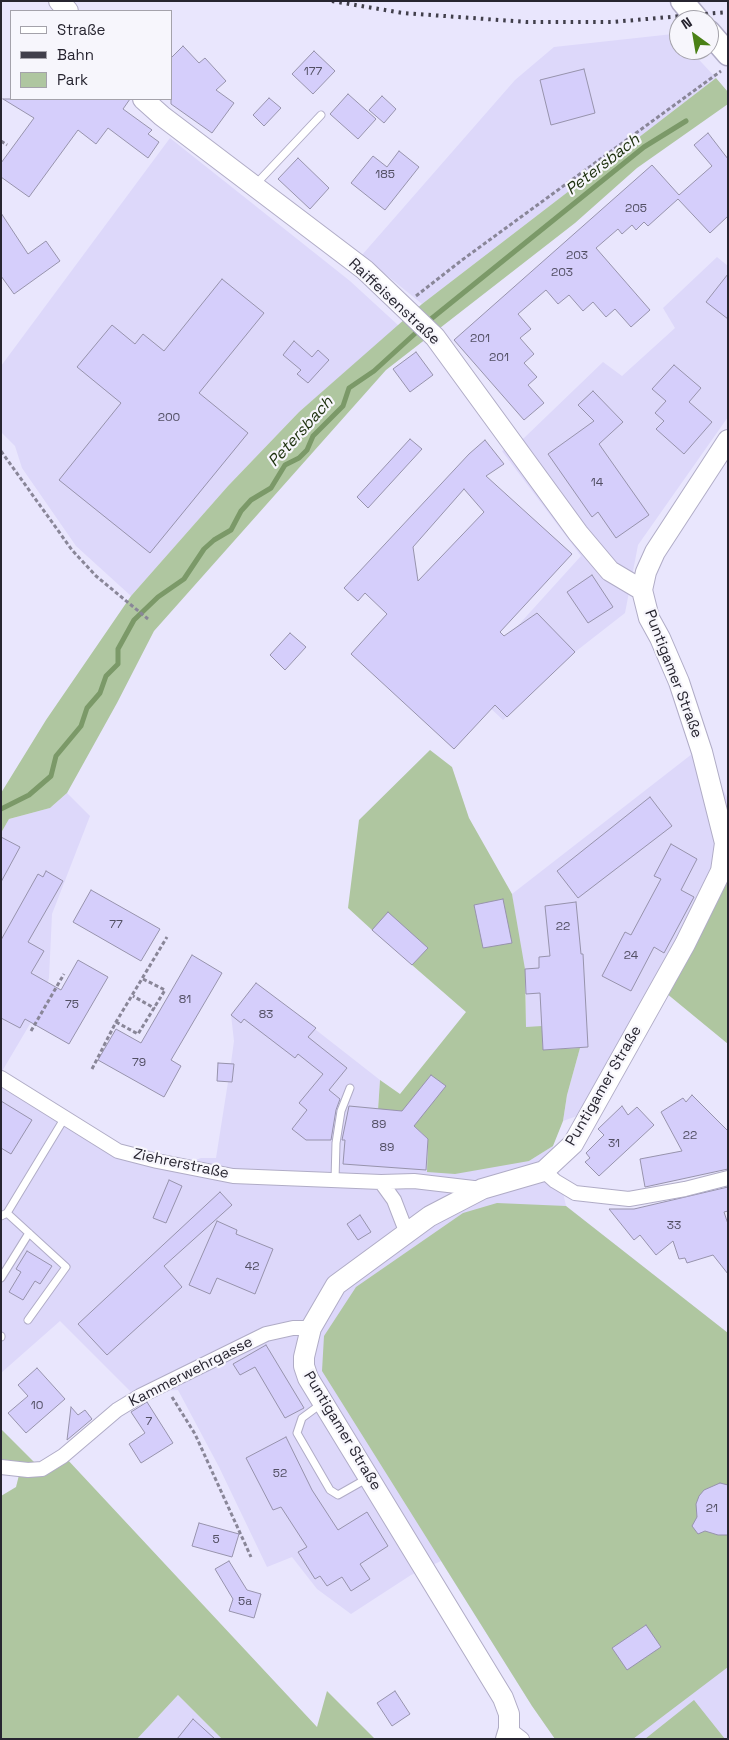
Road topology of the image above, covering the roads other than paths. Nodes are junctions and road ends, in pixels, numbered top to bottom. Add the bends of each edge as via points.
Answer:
1 (719, 44) edge
2 (728, 54) edge
3 (144, 100) edge
4 (321, 115) dead end
5 (255, 186) junction
6 (728, 440) edge
7 (642, 590) junction
8 (726, 843) edge
9 (1, 1078) edge
10 (350, 1088) dead end
11 (64, 1118) junction
12 (544, 1171) junction
13 (728, 1178) edge
14 (335, 1180) junction
15 (381, 1182) junction
16 (482, 1188) junction
17 (4, 1214) edge
18 (406, 1231) junction
19 (29, 1233) junction
20 (1, 1278) edge
21 (28, 1320) dead end
22 (311, 1328) junction
23 (323, 1402) junction
24 (1, 1467) edge
25 (369, 1477) junction
26 (512, 1736) edge

1 - 2 main road
3 - 5 main road, Raiffeisenstraße
4 - 5 lane
5 - 7 main road, Raiffeisenstraße via 364,270 435,337 578,533 610,571
6 - 7 main road, Puntigamer Straße via 655,552
7 - 8 main road, Puntigamer Straße via 649,618 679,682
8 - 12 main road, Puntigamer Straße via 721,871 685,944 573,1144
9 - 11 street, Ziehrerstraße
10 - 14 lane via 341,1111
11 - 14 street, Ziehrerstraße via 118,1151 157,1161 233,1176
11 - 17 lane
12 - 13 street via 575,1193 629,1199
12 - 16 main road, Puntigamer Straße
14 - 15 street, Ziehrerstraße
15 - 16 street, Ziehrerstraße via 414,1181
15 - 18 street via 394,1200
16 - 18 main road, Puntigamer Straße
17 - 19 lane
18 - 22 main road, Puntigamer Straße via 336,1285
19 - 20 lane
19 - 21 lane via 66,1267
22 - 23 main road, Puntigamer Straße via 304,1366
22 - 24 street, Kammerwehrgasse via 266,1334 164,1383 117,1410 63,1456 42,1469
23 - 25 main road, Puntigamer Straße
23 - 25 lane via 302,1418 298,1439 334,1494 349,1490
25 - 26 main road, Puntigamer Straße via 503,1698

